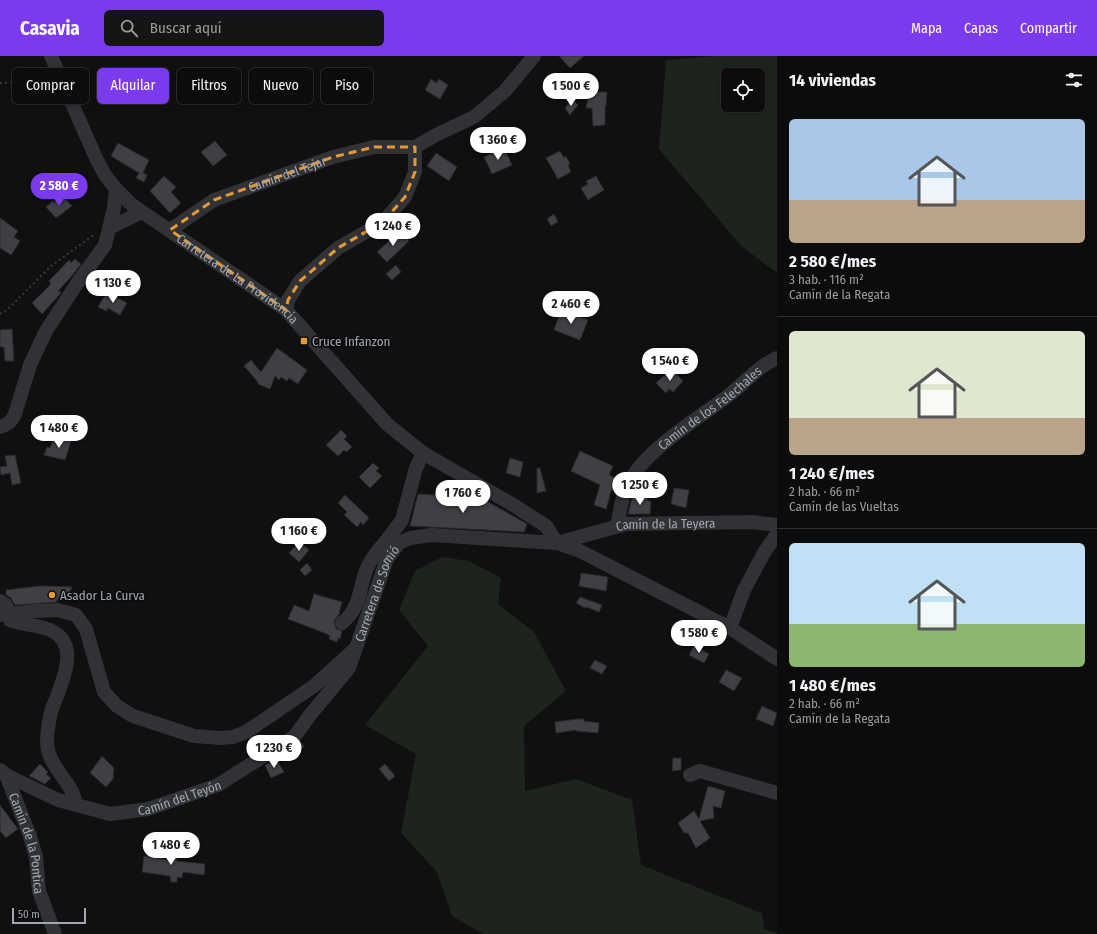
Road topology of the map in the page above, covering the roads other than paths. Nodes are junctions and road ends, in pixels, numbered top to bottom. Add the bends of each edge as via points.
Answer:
1 (51, 56) edge
2 (534, 56) edge
3 (415, 147) junction
4 (116, 189) junction
5 (114, 208) junction
6 (142, 212) junction
7 (128, 220) junction
8 (109, 228) junction
9 (170, 230) junction
10 (286, 310) junction
11 (777, 358) edge
12 (0, 427) edge
13 (423, 453) junction
14 (777, 525) edge
15 (617, 526) junction
16 (777, 534) edge
17 (395, 540) junction
18 (557, 543) junction
19 (0, 601) edge
20 (5, 614) edge
21 (342, 623) dead end
22 (730, 628) junction
23 (356, 648) junction
24 (777, 659) edge
25 (3, 772) edge
26 (690, 774) dead end
27 (777, 793) edge
28 (76, 805) junction
29 (56, 934) edge

1 - 4 street, Carretera de La Providencia via 96,158
2 - 3 street via 505,91 474,118 436,134
3 - 9 street, Camín del Tejar via 374,147 333,157 214,200
3 - 10 street via 415,172 405,197 383,222 338,248 300,281 288,300
4 - 5 street
4 - 6 street, Carretera de La Providencia
5 - 7 street
5 - 8 street
6 - 7 street
6 - 9 street, Carretera de La Providencia
7 - 8 street
8 - 12 street via 105,245 46,330 30,365 13,419
9 - 10 street, Carretera de La Providencia
10 - 13 street, Carretera de La Providencia via 387,424
11 - 15 street, Camín de los Felechales via 663,444 642,463 624,492
13 - 17 street via 416,468
13 - 18 street, Carretera de La Providencia via 546,526
14 - 15 street, Camín de la Teyera via 752,522
15 - 18 street, Camín de la Teyera
16 - 22 street via 744,590
17 - 18 street, Carretera de Somió via 432,535
17 - 21 street via 369,564 355,609
17 - 23 street, Carretera de Somió
18 - 22 street, Carretera de Somió via 580,551
19 - 20 street via 6,605
20 - 23 street, Carretera de Somió via 58,610 76,615 86,628 104,692 117,706 133,716 194,736 221,738 246,732 314,686
20 - 28 street via 10,620 40,626 54,632 63,639 67,649 62,685 51,713 47,742 48,754 72,792
22 - 24 street, Carretera de Somió
23 - 28 street, Camín del Teyón via 349,668 295,736 218,785 148,809 110,814
25 - 28 street, Camín del Teyón via 58,800
25 - 29 street, Camín de la Pontica via 30,836 36,857 39,891
26 - 27 street via 700,771

